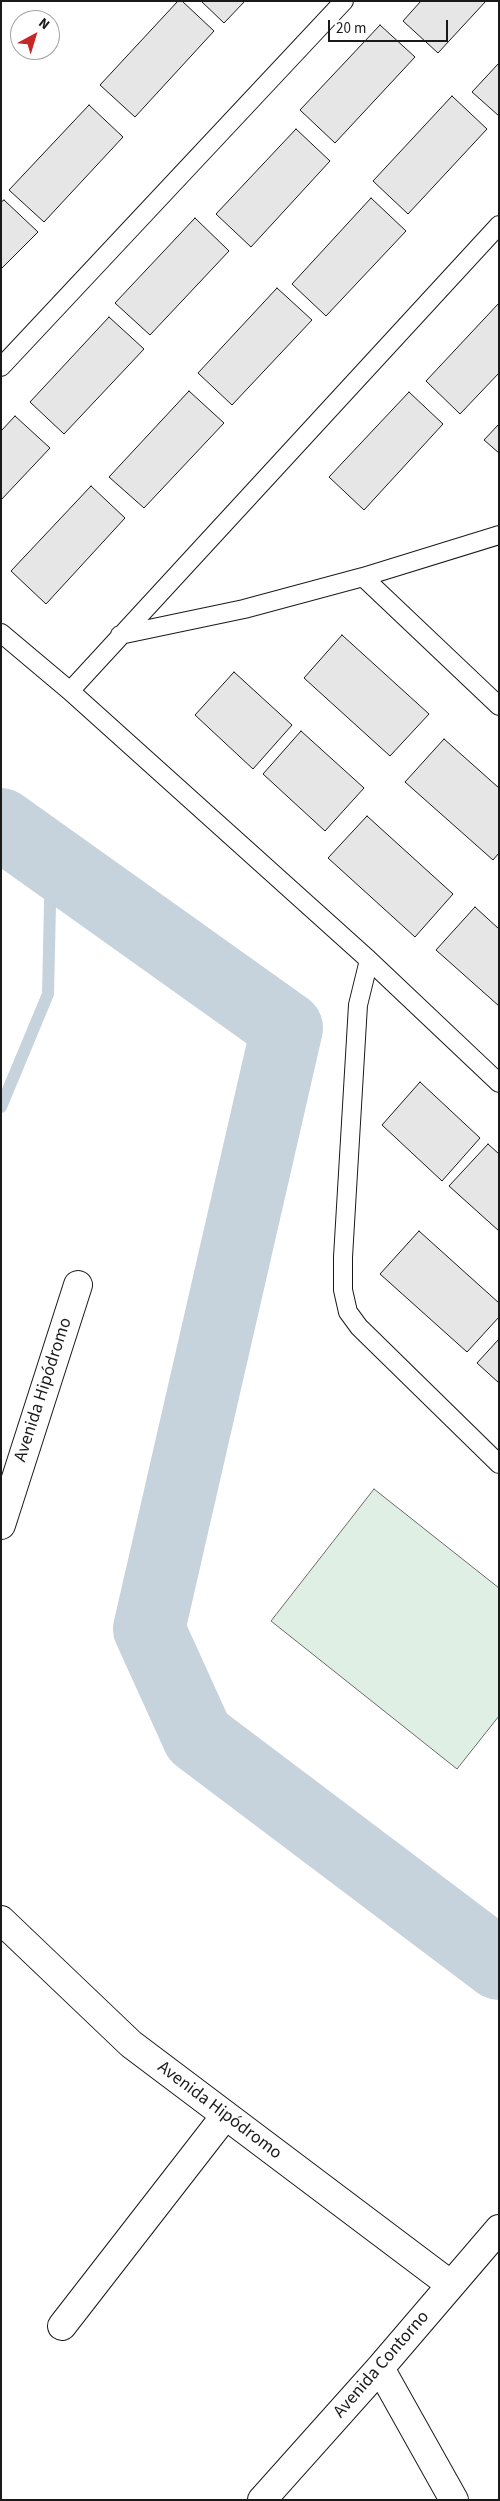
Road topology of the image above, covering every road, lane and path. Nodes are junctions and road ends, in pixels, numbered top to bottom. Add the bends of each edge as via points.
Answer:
1 (344, 1) edge
2 (499, 225) edge
3 (1, 367) edge
4 (499, 535) edge
5 (363, 577) junction
6 (1, 633) edge
7 (120, 635) junction
8 (70, 691) junction
9 (499, 706) edge
10 (369, 960) junction
11 (499, 1083) edge
12 (78, 1285) dead end
13 (499, 1464) edge
14 (1, 1524) edge
15 (1, 1920) edge
16 (225, 2116) junction
17 (499, 2229) edge
18 (450, 2285) junction
19 (62, 2326) dead end
20 (380, 2368) junction
21 (262, 2500) edge
22 (454, 2500) edge

1 - 3 lane
2 - 7 lane
4 - 5 lane
5 - 7 lane via 244,609
5 - 9 lane
6 - 8 lane
7 - 8 lane
8 - 10 lane
10 - 11 lane
10 - 13 lane via 357,1014 343,1257 348,1312 359,1327
12 - 14 street, Avenida Hipódromo
15 - 16 street, Avenida Hipódromo via 130,2044
16 - 18 street, Avenida Hipódromo
16 - 19 street
17 - 18 street, Avenida Contorno
18 - 20 street, Avenida Contorno
20 - 21 street, Avenida Contorno
20 - 22 street

